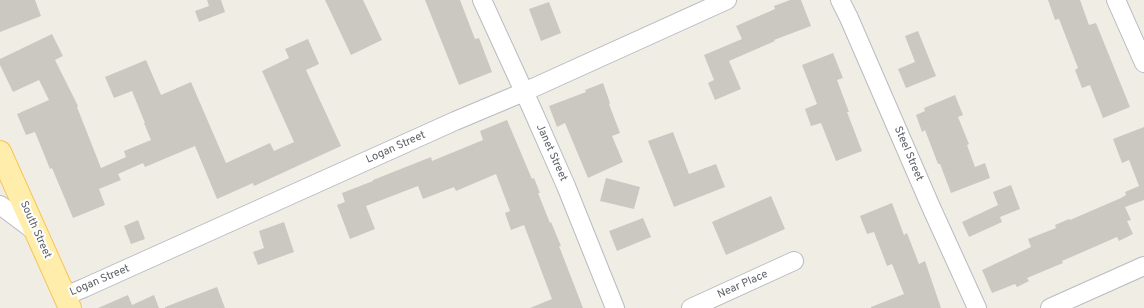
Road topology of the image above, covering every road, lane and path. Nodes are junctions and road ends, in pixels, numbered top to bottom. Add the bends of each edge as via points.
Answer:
1 (482, 0) edge
2 (727, 0) edge
3 (840, 0) edge
4 (1116, 0) edge
5 (1144, 63) edge
6 (524, 92) junction
7 (0, 152) edge
8 (0, 205) edge
9 (36, 232) junction
10 (794, 262) dead end
11 (1144, 266) edge
12 (67, 302) edge
13 (615, 308) edge
14 (691, 308) edge
15 (977, 308) edge
16 (1050, 308) edge

1 - 6 street, Janet Street
2 - 6 street, Logan Street
3 - 15 street, Steel Street
4 - 5 street
6 - 12 street, Logan Street via 84,288
6 - 13 street, Janet Street via 566,186
7 - 9 main road, South Street
8 - 9 street
9 - 12 main road, South Street
10 - 14 street, Near Place
11 - 16 street

